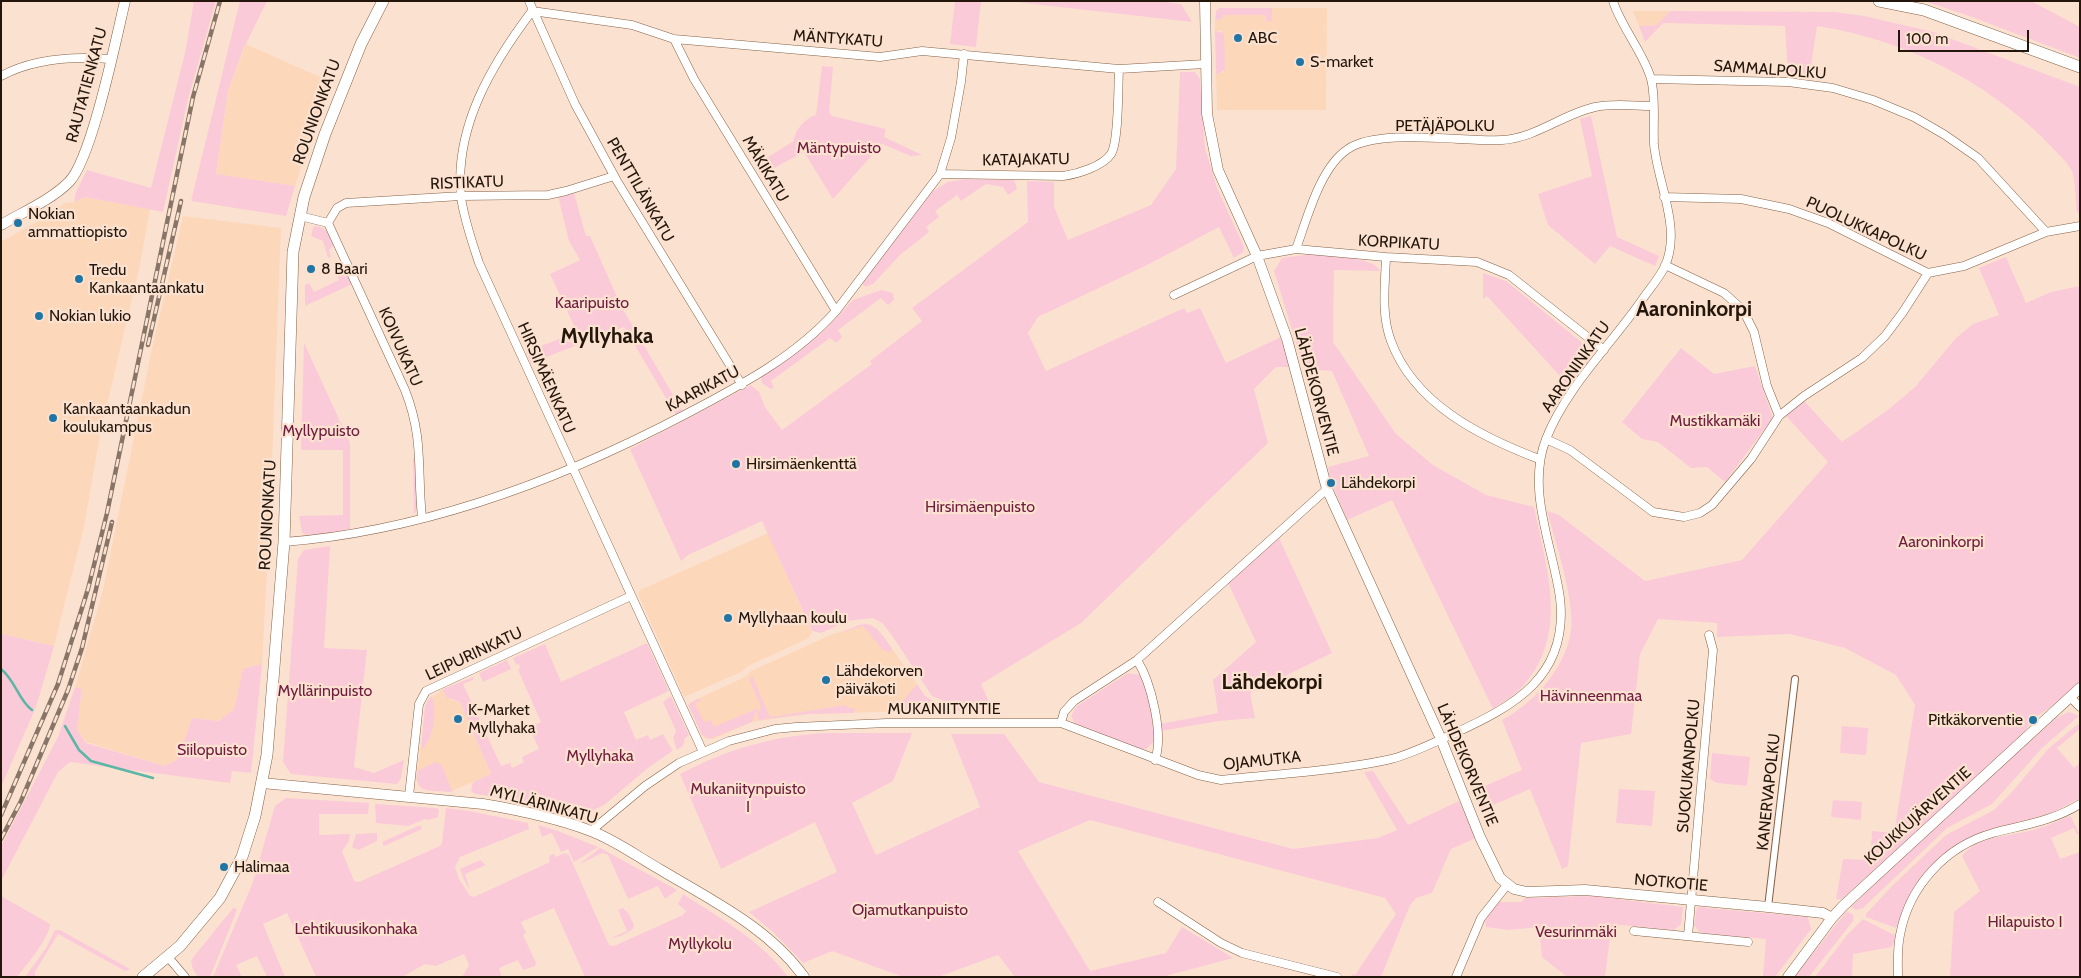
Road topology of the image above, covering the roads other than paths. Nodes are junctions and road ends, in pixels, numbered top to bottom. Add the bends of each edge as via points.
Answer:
1 (126, 1) edge
2 (383, 1) edge
3 (529, 1) edge
4 (1205, 1) edge
5 (1613, 1) edge
6 (1879, 1) edge
7 (532, 11) junction
8 (674, 39) junction
9 (964, 54) junction
10 (110, 60) junction
11 (1205, 64) junction
12 (2080, 67) edge
13 (1119, 69) junction
14 (1, 76) edge
15 (1651, 79) junction
16 (1652, 106) junction
17 (940, 174) junction
18 (614, 176) junction
19 (461, 196) junction
20 (1664, 196) junction
21 (300, 216) junction
22 (328, 223) junction
23 (1, 225) edge
24 (2080, 226) edge
25 (2046, 232) junction
26 (1296, 249) junction
27 (1257, 256) junction
28 (1386, 258) junction
29 (1666, 265) junction
30 (1928, 273) junction
31 (1174, 295) dead end
32 (836, 312) junction
33 (1604, 350) junction
34 (742, 385) junction
35 (1779, 416) junction
36 (1546, 439) junction
37 (1540, 460) junction
38 (572, 468) junction
39 (1326, 489) junction
40 (422, 518) junction
41 (284, 542) junction
42 (631, 596) junction
43 (1709, 635) dead end
44 (1137, 660) junction
45 (1795, 679) dead end
46 (2080, 688) edge
47 (2070, 697) junction
48 (2080, 707) edge
49 (1060, 723) junction
50 (1441, 739) junction
51 (702, 752) junction
52 (1155, 760) junction
53 (262, 783) junction
54 (409, 796) junction
55 (2080, 804) edge
56 (591, 831) junction
57 (1507, 885) junction
58 (1691, 899) junction
59 (1158, 902) dead end
60 (1768, 907) junction
61 (1832, 918) junction
62 (1634, 931) dead end
63 (1688, 936) junction
64 (1748, 942) dead end
65 (168, 957) junction
66 (143, 977) edge
67 (185, 977) edge
68 (804, 977) edge
69 (1336, 977) edge
70 (1456, 977) edge
71 (1788, 977) edge
72 (1898, 977) edge

1 - 10 street, RAUTATIENKATU
2 - 21 main road, ROUNIONKATU via 346,78
3 - 7 street, PENTTILÄNKATU
4 - 11 street, LÄHDEKORVENTIE
5 - 15 street, AARONINKATU
6 - 12 main road via 1924,10
7 - 8 street, MÄNTYKATU via 632,25
7 - 18 street, PENTTILÄNKATU via 575,104
7 - 19 street, HIRSIMÄENKATU via 495,64 474,110 462,165
8 - 9 street, MÄNTYKATU via 880,57 922,51
8 - 32 street, MÄKIKATU via 694,79
9 - 13 street, MÄNTYKATU
9 - 17 street, KAARIKATU via 951,138
10 - 14 street via 43,61
10 - 23 street, RAUTATIENKATU via 83,157 73,176 58,190
11 - 13 street, MÄNTYKATU
11 - 27 street, LÄHDEKORVENTIE via 1209,130 1218,170
13 - 17 street, KATAJAKATU via 1115,146 1107,159 1063,176
15 - 16 street, AARONINKATU
15 - 25 street, SAMMALPOLKU via 1788,82 1833,88 1873,100 1914,117 1978,158
16 - 20 street, AARONINKATU via 1654,146
16 - 26 street, PETÄJÄPOLKU via 1595,107 1536,131 1503,140 1392,139 1361,143 1347,149 1326,175
17 - 32 street, KAARIKATU
18 - 19 street, RISTIKATU via 548,194
18 - 34 street, PENTTILÄNKATU
19 - 22 street, RISTIKATU via 346,203 337,208
19 - 38 street, HIRSIMÄENKATU via 480,265
20 - 29 street, AARONINKATU via 1670,243
20 - 30 street, PUOLUKKAPOLKU via 1741,199 1789,209 1828,223
21 - 22 street
21 - 41 main road, ROUNIONKATU via 292,269
22 - 40 street, KOIVUKATU via 414,415 419,440
24 - 25 street, PUOLUKKAPOLKU
25 - 30 street, PUOLUKKAPOLKU via 1964,266
26 - 27 street, KORPIKATU
26 - 28 street, KORPIKATU
27 - 31 street, KORPIKATU
27 - 39 street, LÄHDEKORVENTIE via 1287,338
28 - 33 street, KORPIKATU via 1458,260 1477,262 1495,269 1509,275
28 - 37 street via 1385,311 1390,340 1401,365 1418,387 1444,410 1479,433
29 - 33 street, AARONINKATU
29 - 35 street via 1724,293 1743,310 1754,332 1767,386
30 - 35 street via 1903,312 1862,358
32 - 34 street, KAARIKATU via 802,344
33 - 36 street, AARONINKATU via 1560,409
34 - 38 street, KAARIKATU via 642,437
35 - 36 street via 1751,458 1712,504 1700,513 1684,517 1653,512 1570,450
36 - 37 street, AARONINKATU
37 - 50 street, AARONINKATU via 1539,490 1561,612 1554,652 1539,678 1513,703
38 - 40 street, KAARIKATU via 475,505
38 - 42 street, HIRSIMÄENKATU
39 - 44 street
39 - 50 street, LÄHDEKORVENTIE
40 - 41 street, KAARIKATU via 347,534
41 - 53 main road, ROUNIONKATU
42 - 51 street, HIRSIMÄENKATU
42 - 54 street, LEIPURINKATU via 426,691 419,704
43 - 58 street, SUOKUKANPOLKU via 1713,650
44 - 49 street via 1074,701 1064,712
44 - 52 street via 1150,692 1159,744
45 - 60 street, KANERVAPOLKU
46 - 47 street, KOUKKUJÄRVENTIE
47 - 48 street
47 - 61 street, KOUKKUJÄRVENTIE
49 - 51 street, MUKANIITYNTIE via 827,724 776,729
49 - 52 street, OJAMUTKA
50 - 52 street, OJAMUTKA via 1385,760 1221,780
50 - 57 street, LÄHDEKORVENTIE via 1494,868
51 - 56 street, MUKANIITYNTIE via 645,786
53 - 54 street, MYLLÄRINKATU
53 - 65 main road, ROUNIONKATU via 255,816 234,873 204,919
54 - 56 street, MYLLÄRINKATU via 514,809
55 - 72 street via 2041,822 1980,838 1946,857 1920,886 1909,908 1900,934
56 - 68 street, MYLLÄRINKATU via 744,920 777,946
57 - 58 street, NOTKOTIE via 1527,892 1585,890
57 - 70 street via 1482,918
58 - 60 street, NOTKOTIE
58 - 63 street, SUOKUKANPOLKU
59 - 69 street via 1242,953
60 - 61 street, NOTKOTIE via 1823,913
61 - 71 street, KOUKKUJÄRVENTIE
62 - 63 street
63 - 64 street
65 - 66 main road, ROUNIONKATU
65 - 67 street

